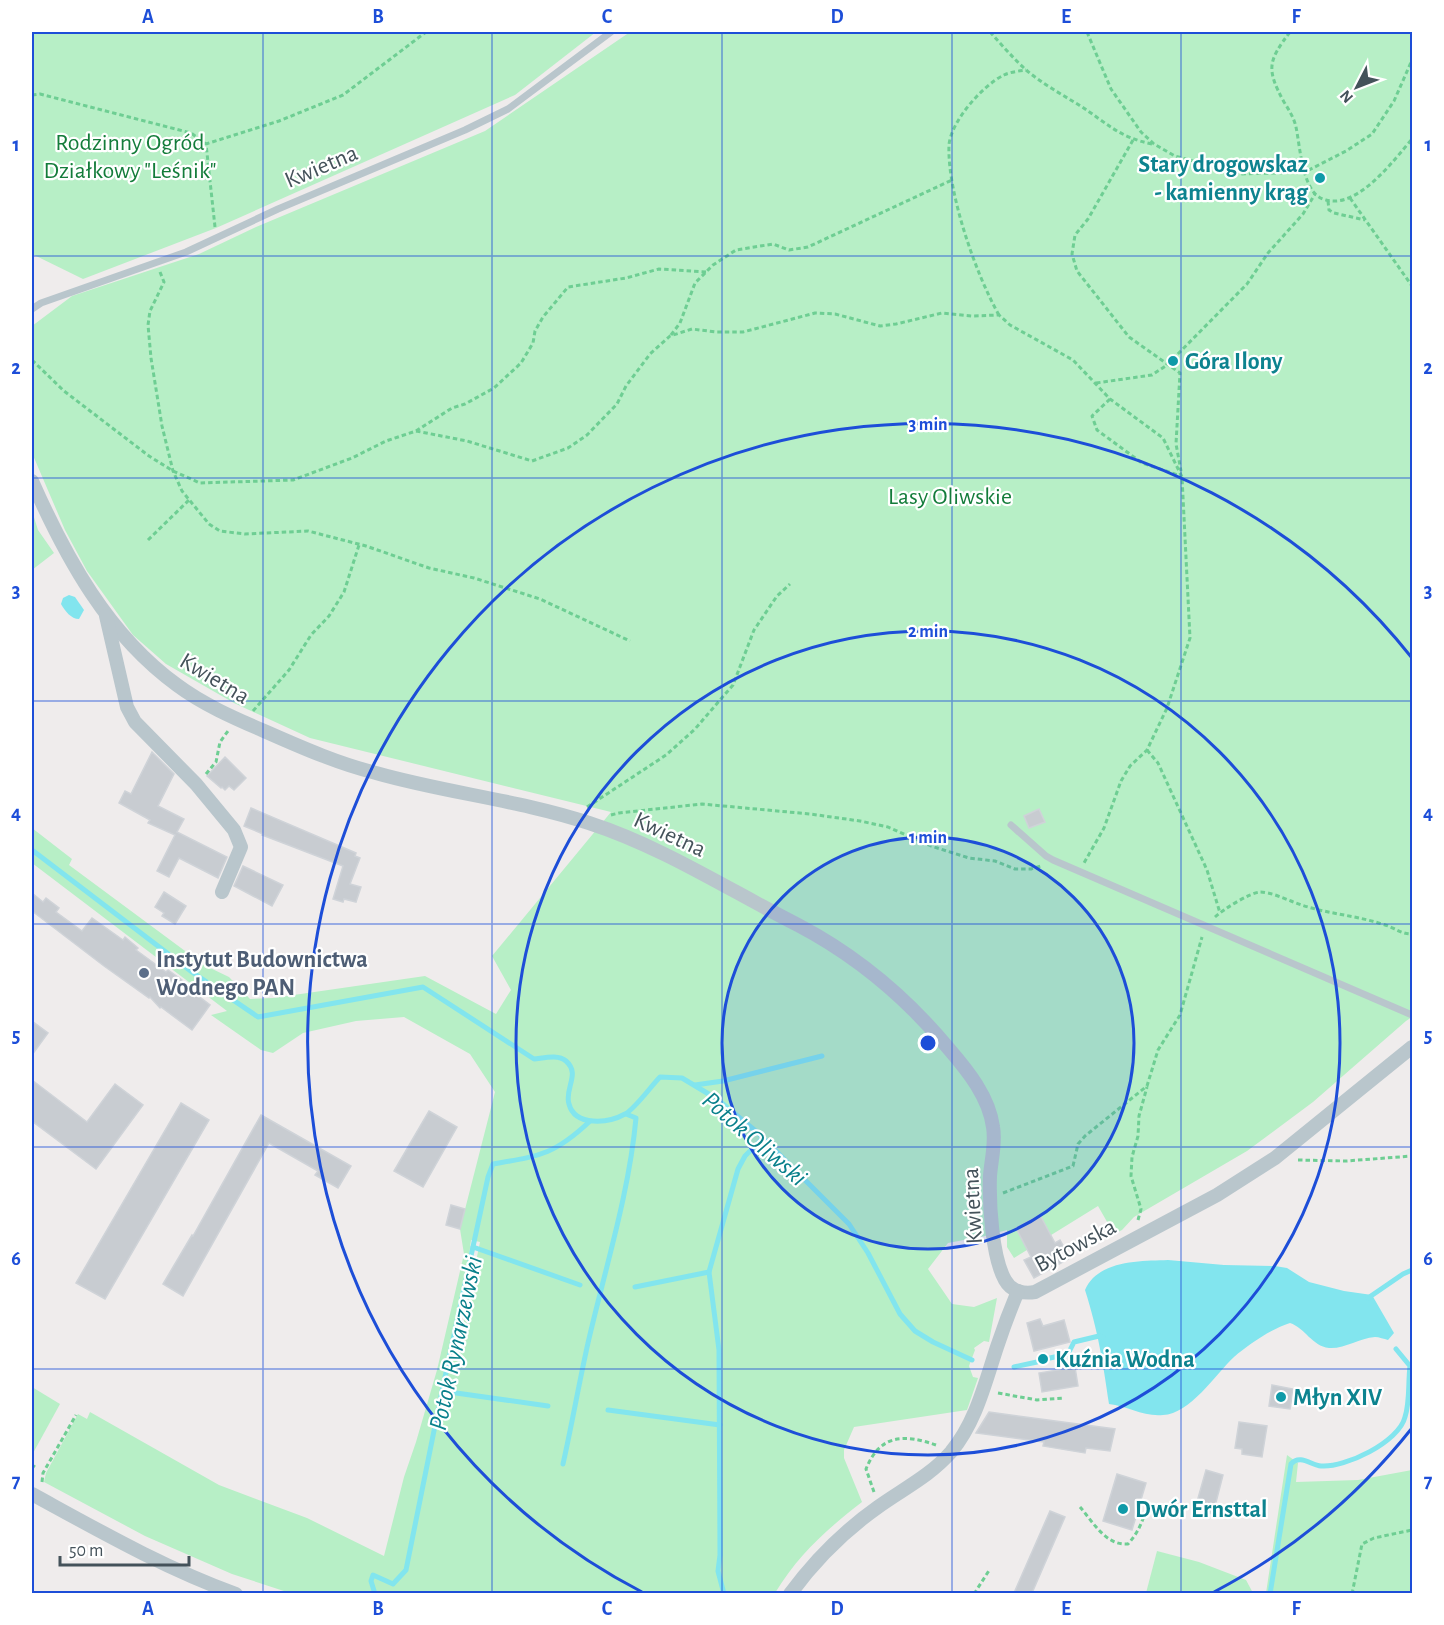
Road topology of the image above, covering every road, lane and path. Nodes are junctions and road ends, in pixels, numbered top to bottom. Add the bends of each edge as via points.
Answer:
1 (426, 32) edge
2 (610, 32) edge
3 (990, 32) edge
4 (1087, 32) edge
5 (1290, 32) edge
6 (1413, 60) edge
7 (1026, 70) junction
8 (32, 95) edge
9 (1413, 139) edge
10 (1133, 140) junction
11 (206, 144) junction
12 (1154, 144) junction
13 (1305, 171) junction
14 (952, 180) junction
15 (1315, 194) junction
16 (1350, 198) junction
17 (1328, 201) junction
18 (1367, 220) junction
19 (218, 238) junction
20 (149, 266) junction
21 (706, 272) junction
22 (1413, 286) edge
23 (32, 309) edge
24 (999, 315) junction
25 (670, 336) junction
26 (32, 360) edge
27 (1167, 365) junction
28 (1096, 383) junction
29 (1110, 399) junction
30 (416, 431) junction
31 (173, 471) junction
32 (1182, 477) junction
33 (32, 481) edge
34 (189, 500) junction
35 (148, 540) dead end
36 (359, 544) junction
37 (790, 584) dead end
38 (105, 614) junction
39 (630, 641) dead end
40 (246, 723) junction
41 (1147, 750) junction
42 (196, 784) junction
43 (571, 818) junction
44 (589, 823) junction
45 (1011, 825) dead end
46 (1053, 860) junction
47 (1080, 872) junction
48 (222, 892) dead end
49 (1220, 913) junction
50 (1206, 926) junction
51 (1413, 934) edge
52 (1413, 1015) edge
53 (1413, 1047) edge
54 (1147, 1086) junction
55 (1413, 1156) edge
56 (1275, 1158) junction
57 (991, 1197) junction
58 (1136, 1228) dead end
59 (1018, 1292) junction
60 (990, 1387) junction
61 (1064, 1398) dead end
62 (76, 1415) dead end
63 (952, 1450) junction
64 (37, 1490) edge
65 (879, 1506) junction
66 (1080, 1508) dead end
67 (1145, 1514) dead end
68 (1413, 1530) edge
69 (990, 1569) dead end
70 (236, 1593) edge
71 (790, 1593) edge
72 (974, 1593) edge
73 (1352, 1593) edge

1 - 11 path via 343,95
2 - 19 lane, Kwietna via 508,109
3 - 7 path
4 - 12 path via 1111,89 1135,125
5 - 13 path via 1271,60 1272,70 1295,121
6 - 13 path via 1394,101 1372,134
7 - 10 path
7 - 14 path via 1005,74 963,111 949,143
8 - 11 path via 190,133
9 - 16 path via 1362,192
10 - 12 path
10 - 27 path via 1075,235 1072,254 1077,271 1129,337
11 - 19 path
12 - 13 path via 1174,156 1240,174
13 - 15 path
14 - 21 path via 808,247 789,250 773,244 736,250
14 - 24 path via 987,295
15 - 17 path
15 - 27 path via 1247,284
16 - 17 path
16 - 18 path
17 - 18 path via 1329,210 1334,213
18 - 22 path
19 - 20 lane, Kwietna
20 - 23 lane, Kwietna
20 - 31 path via 158,270 164,282 150,311 148,325 162,426
21 - 25 path via 695,283 680,323
21 - 30 path via 659,269 568,287 543,317 533,343 510,374 481,396 452,408
24 - 25 path via 942,313 880,326 815,313 743,332 692,329
24 - 28 path via 1073,360
25 - 30 path via 650,354 602,421 568,448 548,456 532,461 467,441
26 - 31 path via 64,392
27 - 28 path via 1152,375
27 - 32 path via 1180,373 1176,444
28 - 29 path
29 - 32 path via 1163,438
29 - 32 path via 1092,416 1097,430 1142,463
30 - 31 path via 293,480 200,483
31 - 34 path
32 - 41 path via 1190,638 1167,708
33 - 38 street, Kwietna via 58,538
34 - 35 path
34 - 36 path via 220,531 308,531
36 - 39 path via 540,599
36 - 40 path via 344,592 330,616 311,635 289,670 255,707
37 - 43 path via 754,630 733,685 695,729 666,755
38 - 40 street, Kwietna via 176,685
38 - 42 street, Kwietna via 126,701 135,722
40 - 42 path via 230,728 220,742 216,762
40 - 43 street, Kwietna via 328,758 378,774
41 - 47 path via 1121,781 1104,828
41 - 49 path via 1158,763 1207,870
42 - 48 street, Kwietna via 234,830 241,847
43 - 44 street, Kwietna
44 - 46 path via 619,813 702,804 742,807 888,827 931,846 1015,869 1031,869
44 - 57 street, Kwietna via 657,851 828,940 893,988 967,1070 987,1105 994,1130
45 - 46 lane
46 - 47 lane
47 - 50 lane
49 - 50 path
49 - 51 path via 1261,892 1320,912 1364,919
50 - 52 lane
50 - 54 path via 1180,1015 1158,1050
53 - 56 street, Bytowska
54 - 57 path via 1085,1136 1078,1144 1073,1166
54 - 58 path via 1132,1156 1131,1176 1141,1209
55 - 56 path via 1346,1161
56 - 59 street, Bytowska via 1217,1195 1035,1292
57 - 59 street, Kwietna via 993,1240 1005,1282
59 - 60 street, Bytowska via 997,1348
60 - 61 path via 1037,1400
60 - 63 street, Bytowska
62 - 64 path
63 - 65 street, Bytowska via 923,1478
63 - 65 path via 916,1438 899,1437 881,1446 866,1469
64 - 70 street via 176,1570
65 - 71 street, Bytowska via 820,1556
66 - 67 path via 1107,1539 1122,1544 1134,1538
68 - 73 path via 1362,1544
69 - 72 path

